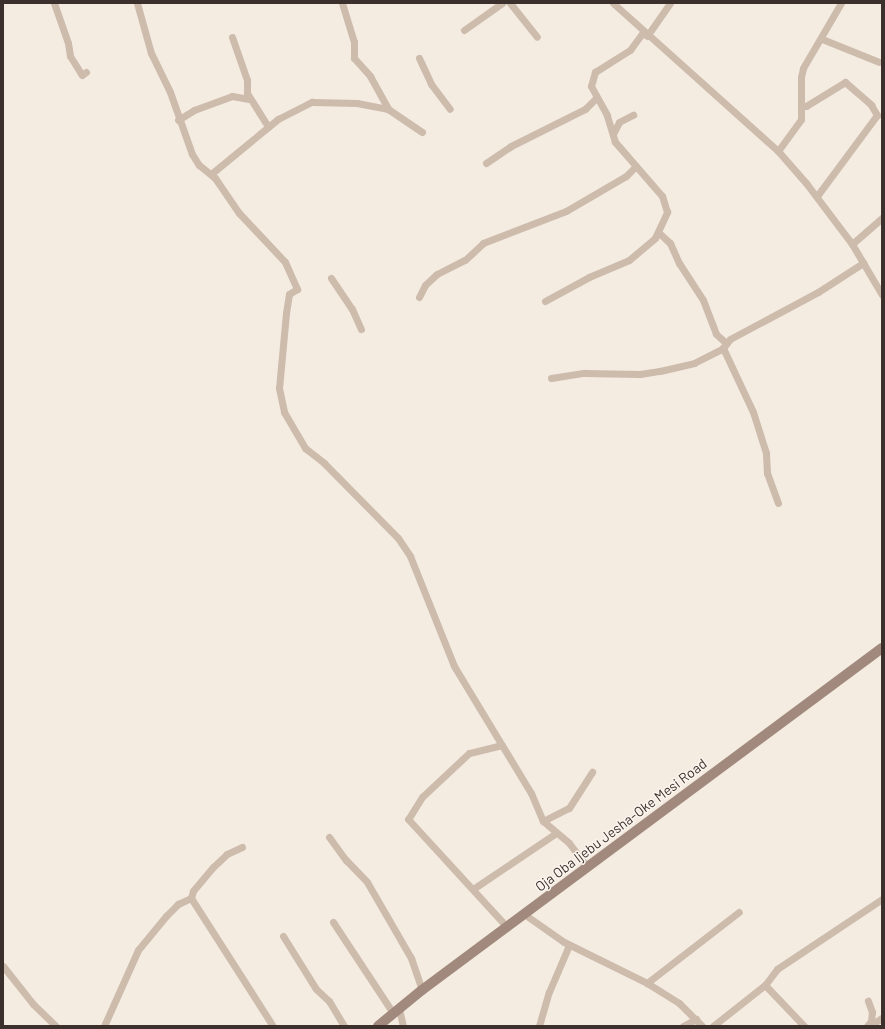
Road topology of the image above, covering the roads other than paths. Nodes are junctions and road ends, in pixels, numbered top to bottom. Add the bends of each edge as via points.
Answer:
1 (54, 3) edge
2 (137, 3) edge
3 (342, 3) edge
4 (502, 3) edge
5 (510, 3) edge
6 (613, 3) edge
7 (670, 3) edge
8 (841, 3) edge
9 (464, 30) dead end
10 (645, 34) junction
11 (232, 37) dead end
12 (537, 37) dead end
13 (822, 39) junction
14 (419, 58) dead end
15 (879, 62) dead end
16 (86, 72) dead end
17 (596, 98) junction
18 (250, 99) junction
19 (802, 106) junction
20 (388, 109) junction
21 (450, 109) dead end
22 (607, 115) junction
23 (633, 116) dead end
24 (178, 120) junction
25 (619, 122) junction
26 (268, 127) junction
27 (422, 132) dead end
28 (613, 134) junction
29 (778, 151) junction
30 (486, 163) dead end
31 (636, 166) junction
32 (211, 174) junction
33 (816, 196) junction
34 (882, 218) edge
35 (658, 232) junction
36 (852, 244) junction
37 (863, 263) junction
38 (330, 278) dead end
39 (882, 295) edge
40 (419, 297) dead end
41 (545, 301) dead end
42 (361, 329) dead end
43 (725, 346) junction
44 (551, 378) dead end
45 (778, 502) dead end
46 (882, 648) edge
47 (502, 745) junction
48 (592, 772) dead end
49 (543, 821) junction
50 (556, 833) junction
51 (329, 837) dead end
52 (242, 847) dead end
53 (587, 867) junction
54 (473, 889) junction
55 (191, 898) junction
56 (882, 899) edge
57 (739, 912) dead end
58 (524, 914) junction
59 (333, 922) dead end
60 (507, 927) junction
61 (283, 936) dead end
62 (569, 945) junction
63 (3, 966) edge
64 (648, 983) junction
65 (765, 985) junction
66 (422, 990) junction
67 (868, 1001) dead end
68 (396, 1011) junction
69 (882, 1018) edge
70 (696, 1019) junction
71 (56, 1026) edge
72 (104, 1026) edge
73 (273, 1026) edge
74 (344, 1026) edge
75 (378, 1026) edge
76 (403, 1026) edge
77 (539, 1026) edge
78 (683, 1026) edge
79 (702, 1026) edge
80 (713, 1026) edge
81 (804, 1026) edge
82 (868, 1026) edge

1 - 16 street via 70,56 82,75
2 - 24 street via 151,53 170,92
3 - 20 street via 354,42 354,58 370,76
4 - 9 street
5 - 12 street
6 - 10 street
7 - 10 street
8 - 13 street
10 - 17 street via 630,50 595,72 591,81
10 - 29 street
11 - 18 street via 247,80
13 - 15 street
13 - 19 street via 801,76
14 - 21 street via 431,84
17 - 22 street
17 - 30 street via 585,109 511,146
18 - 24 street via 232,96 194,110
18 - 26 street
19 - 29 street via 801,119
19 - 33 street via 845,82 871,105 876,115
20 - 26 street via 357,103 312,102 290,112
20 - 27 street
22 - 25 street
22 - 28 street
23 - 25 street
24 - 32 street via 199,166
25 - 28 street
26 - 32 street
28 - 31 street via 622,152
29 - 33 street
31 - 35 street via 666,203 667,212
31 - 40 street via 626,176 566,211 483,243 465,260 437,274 425,284
32 - 47 street via 239,213 285,262 297,289 289,294 286,313 279,388 284,412 305,448 329,468 398,538 410,556 454,666
33 - 36 street
34 - 36 street
35 - 41 street via 655,238 629,260 589,277
35 - 43 street via 670,243 679,263 703,300 716,334
36 - 37 street
37 - 39 street
37 - 43 street via 818,292 730,339
38 - 42 street via 352,309
43 - 44 street via 694,363 660,372 584,374
43 - 45 street via 753,412 766,454 767,472
46 - 53 main road, Oja Oba Ijebu Jesha-Oke Mesi Road
47 - 49 street via 531,793
47 - 54 street via 469,753 422,797 409,816 409,821
48 - 49 street via 568,808
49 - 50 street
50 - 53 street via 569,843
50 - 54 street
51 - 66 street via 367,882 411,958
52 - 55 street via 227,854 214,867 193,890
53 - 58 main road, Oja Oba Ijebu Jesha-Oke Mesi Road
54 - 60 street
55 - 72 street via 178,904 138,950
55 - 73 street
56 - 65 street via 777,969
57 - 64 street
58 - 60 main road, Oja Oba Ijebu Jesha-Oke Mesi Road
58 - 62 street
59 - 68 street
60 - 66 main road, Oja Oba Ijebu Jesha-Oke Mesi Road
61 - 74 street via 316,989 330,1001
62 - 64 street
62 - 77 street via 549,992
63 - 71 street via 33,1004
64 - 70 street via 679,1003
65 - 80 street
65 - 81 street
66 - 68 main road, Oja Oba Ijebu Jesha-Oke Mesi Road
67 - 82 street via 872,1012
68 - 75 main road, Oja Oba Ijebu Jesha-Oke Mesi Road
68 - 76 street
69 - 82 street
70 - 78 street
70 - 79 street

